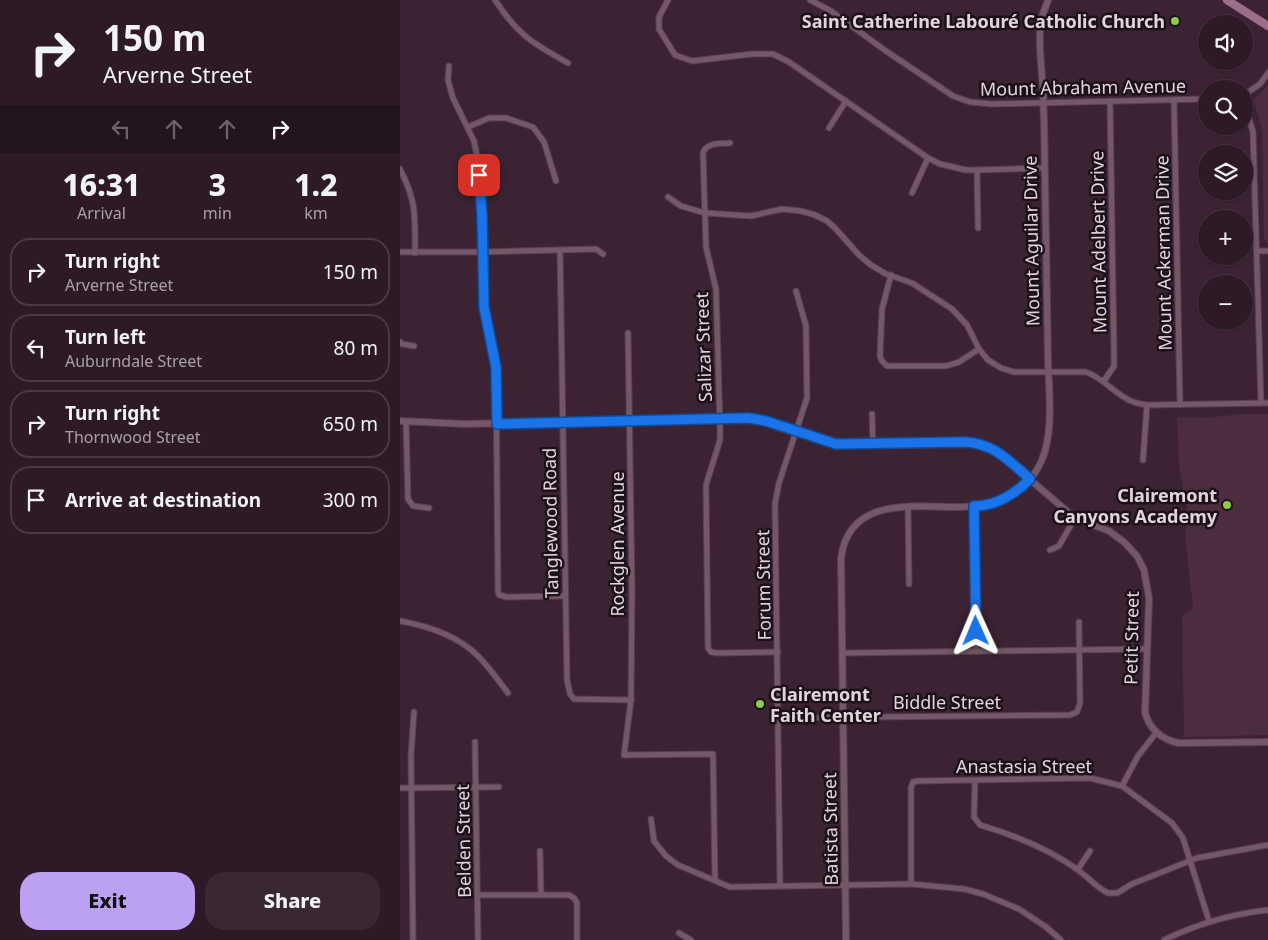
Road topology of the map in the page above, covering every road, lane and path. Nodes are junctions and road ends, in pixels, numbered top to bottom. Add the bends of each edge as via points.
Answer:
1 (495, 0) edge
2 (668, 0) edge
3 (810, 0) edge
4 (1048, 0) edge
5 (1227, 0) edge
6 (1268, 26) edge
7 (568, 63) dead end
8 (449, 66) dead end
9 (1268, 73) edge
10 (1253, 89) edge
11 (1198, 99) edge
12 (1174, 100) junction
13 (846, 101) junction
14 (1110, 101) junction
15 (1043, 102) junction
16 (468, 128) junction
17 (829, 128) dead end
18 (1253, 132) edge
19 (730, 143) dead end
20 (928, 158) junction
21 (1045, 168) junction
22 (400, 169) edge
23 (977, 170) junction
24 (556, 181) dead end
25 (912, 193) dead end
26 (668, 197) dead end
27 (704, 213) junction
28 (978, 228) dead end
29 (560, 250) junction
30 (1257, 251) junction
31 (1268, 251) edge
32 (400, 252) edge
33 (483, 252) junction
34 (415, 253) junction
35 (603, 254) dead end
36 (891, 275) junction
37 (796, 291) dead end
38 (628, 333) dead end
39 (400, 342) edge
40 (414, 346) dead end
41 (979, 349) junction
42 (1048, 372) junction
43 (1104, 380) junction
44 (1260, 403) junction
45 (1268, 403) edge
46 (1180, 404) junction
47 (1147, 405) junction
48 (872, 414) dead end
49 (720, 418) junction
50 (630, 421) junction
51 (403, 422) edge
52 (563, 422) junction
53 (497, 424) junction
54 (797, 432) junction
55 (873, 444) junction
56 (1143, 460) dead end
57 (1030, 479) junction
58 (974, 506) junction
59 (908, 507) junction
60 (429, 508) dead end
61 (1075, 518) junction
62 (1050, 550) dead end
63 (841, 558) joint
64 (909, 584) dead end
65 (565, 596) junction
66 (400, 621) edge
67 (1080, 622) dead end
68 (1147, 649) junction
69 (1080, 650) junction
70 (976, 651) junction
71 (778, 652) junction
72 (843, 652) junction
73 (508, 693) dead end
74 (631, 700) junction
75 (414, 712) dead end
76 (844, 717) junction
77 (778, 718) junction
78 (1156, 733) junction
79 (475, 742) dead end
80 (1268, 742) edge
81 (976, 780) junction
82 (1122, 786) junction
83 (476, 787) junction
84 (499, 787) dead end
85 (400, 788) edge
86 (411, 788) junction
87 (651, 819) dead end
88 (1268, 845) edge
89 (540, 851) dead end
90 (1090, 851) dead end
91 (1190, 860) junction
92 (1078, 869) junction
93 (715, 880) junction
94 (911, 884) junction
95 (780, 885) junction
96 (845, 885) junction
97 (477, 895) junction
98 (541, 895) junction
99 (1268, 910) edge
100 (1209, 921) junction
101 (679, 933) dead end
102 (413, 940) edge
103 (478, 940) edge
104 (577, 940) edge
105 (691, 940) edge
106 (846, 940) edge
107 (1062, 940) edge
108 (1164, 940) edge

1 - 7 street via 520,34
2 - 13 street via 660,17 659,29 675,55 692,60 773,54
3 - 15 street, Mount Abraham Avenue via 831,11 953,96 984,103
4 - 15 street, Mount Aguilar Drive via 1040,34
5 - 6 main road
8 - 16 street via 448,80 453,98
9 - 10 street
11 - 12 street, Mount Abraham Avenue
12 - 14 street, Mount Abraham Avenue
12 - 46 street, Mount Ackerman Drive
13 - 17 street
13 - 20 street
14 - 15 street, Mount Abraham Avenue
14 - 43 street, Mount Adelbert Drive via 1114,366
15 - 21 street, Mount Aguilar Drive
16 - 24 street via 489,118 506,118 533,128 544,142
16 - 33 street via 477,156
18 - 30 street
19 - 27 street, Salizar Street via 711,144 703,153
20 - 23 street via 940,164
20 - 25 street
21 - 23 street
21 - 42 street, Mount Aguilar Drive
22 - 34 street via 413,200
23 - 28 street
26 - 27 street via 682,206
27 - 36 street via 751,216 782,209 801,211 827,221 870,265
27 - 49 street, Salizar Street via 706,247 716,289
29 - 33 street
29 - 35 street via 596,249
29 - 52 street, Tanglewood Road
30 - 31 street
30 - 44 street
32 - 34 street
33 - 34 street
33 - 53 street via 484,307 496,367
36 - 41 street via 912,283 952,309 966,325
36 - 41 street via 882,309 880,356 887,366 946,366
37 - 54 street, Forum Street via 806,326 807,398
38 - 50 street, Rockglen Avenue
39 - 40 street
41 - 42 street via 1001,368 1014,372
42 - 43 street via 1086,372
42 - 57 street, Mount Aguilar Drive via 1048,440 1040,465
43 - 47 street via 1126,399
44 - 45 street
44 - 46 street
46 - 47 street
47 - 56 street
48 - 55 street
49 - 50 street, Petit Street
49 - 54 street, Petit Street via 758,419
49 - 71 street, Salizar Street via 720,440 706,485 708,648 717,653
50 - 52 street, Petit Street
50 - 74 street, Rockglen Avenue
51 - 53 street, Petit Street
51 - 60 street via 408,499 413,506
52 - 53 street, Petit Street
52 - 65 street, Tanglewood Road
53 - 65 street via 499,595
54 - 55 street, Petit Street via 836,444
54 - 71 street, Forum Street via 779,483 776,504
55 - 57 street, Petit Street via 975,442 993,448
57 - 58 street, Mount Aguilar Drive via 996,503
57 - 61 street, Petit Street
58 - 59 street, Mount Aguilar Drive
58 - 70 street
59 - 63 street, Mount Aguilar Drive via 889,508 861,519 850,531 842,547
59 - 64 street
61 - 62 street via 1059,546
61 - 68 street, Petit Street via 1116,536 1140,562 1149,598
63 - 72 street, Batista Street
65 - 74 street, Tanglewood Road via 570,694 580,700
66 - 73 street via 421,625 462,643
67 - 69 street
68 - 69 street
68 - 78 street, Petit Street via 1144,705
69 - 70 street
69 - 76 street, Biddle Street via 1080,704 1077,712 1070,715
70 - 72 street
71 - 77 street, Forum Street
72 - 76 street, Batista Street
74 - 93 street, Rockglen Avenue via 624,755 713,754
75 - 86 street
76 - 77 street, Biddle Street
76 - 96 street, Batista Street
77 - 95 street, Forum Street
78 - 80 street via 1170,741 1186,743
78 - 82 street via 1138,756
79 - 83 street, Belden Street
81 - 82 street, Anastasia Street via 1090,778
81 - 92 street via 974,817 980,825 1044,848
81 - 94 street, Anastasia Street via 913,782
82 - 91 street, Anastasia Street via 1172,823 1183,838
83 - 84 street
83 - 86 street
83 - 97 street, Belden Street
85 - 86 street
86 - 102 street
87 - 93 street via 654,841 666,856 678,865
88 - 91 street
89 - 98 street
90 - 92 street
91 - 92 street via 1117,893 1108,893
91 - 100 street, Anastasia Street
93 - 95 street via 740,888
94 - 96 street
94 - 107 street via 982,894 1019,909
95 - 96 street
96 - 106 street, Batista Street
97 - 98 street
97 - 103 street, Belden Street
98 - 104 street via 569,895 574,898 577,903
99 - 100 street
100 - 108 street
101 - 105 street

